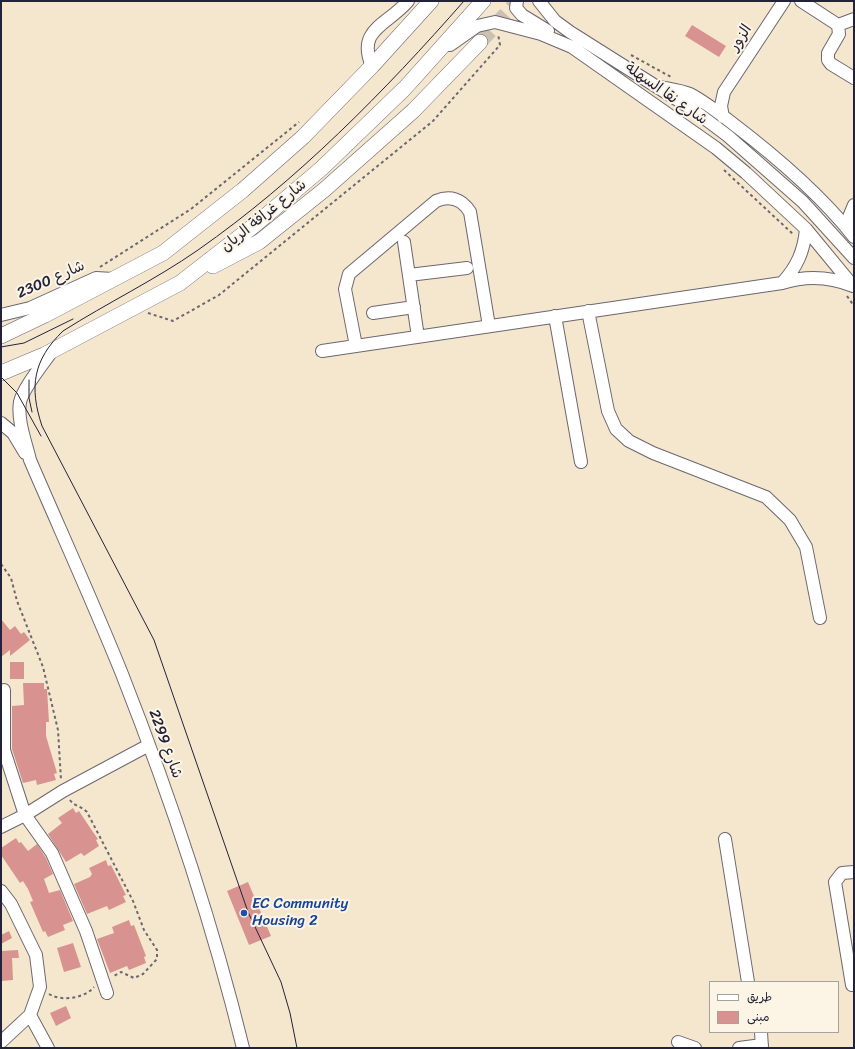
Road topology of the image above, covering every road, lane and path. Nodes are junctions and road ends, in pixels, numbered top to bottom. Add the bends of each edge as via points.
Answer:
1 (408, 1) edge
2 (431, 1) edge
3 (483, 1) edge
4 (517, 1) edge
5 (539, 1) edge
6 (784, 1) edge
7 (801, 1) edge
8 (854, 19) edge
9 (838, 25) junction
10 (480, 42) tunnel mouth
11 (572, 47) junction
12 (426, 65) junction
13 (372, 66) junction
14 (854, 78) edge
15 (653, 86) junction
16 (724, 92) junction
17 (704, 102) junction
18 (723, 116) junction
19 (300, 121) dead end
20 (716, 148) junction
21 (853, 207) edge
22 (831, 212) junction
23 (806, 229) junction
24 (852, 235) edge
25 (404, 242) dead end
26 (804, 245) junction
27 (854, 258) edge
28 (98, 268) dead end
29 (467, 268) dead end
30 (409, 275) junction
31 (113, 279) junction
32 (782, 282) junction
33 (180, 283) junction
34 (851, 289) edge
35 (854, 306) edge
36 (414, 307) junction
37 (588, 311) junction
38 (373, 314) dead end
39 (1, 315) edge
40 (555, 316) junction
41 (489, 326) junction
42 (1, 336) edge
43 (418, 336) junction
44 (356, 346) junction
45 (52, 351) junction
46 (322, 351) dead end
47 (1, 373) edge
48 (1, 423) edge
49 (30, 460) junction
50 (581, 462) dead end
51 (1, 564) edge
52 (820, 618) dead end
53 (4, 690) dead end
54 (149, 746) junction
55 (63, 791) junction
56 (25, 815) junction
57 (1, 827) edge
58 (725, 839) dead end
59 (854, 872) edge
60 (1, 891) edge
61 (103, 981) junction
62 (748, 981) edge
63 (852, 985) dead end
64 (40, 987) junction
65 (107, 993) dead end
66 (30, 1015) junction
67 (761, 1033) edge
68 (1, 1042) edge
69 (678, 1042) dead end
70 (762, 1046) edge
71 (48, 1048) edge
72 (243, 1048) edge
73 (695, 1048) edge
74 (739, 1048) edge

1 - 13 street via 400,11 371,33 367,54
2 - 13 main road
3 - 12 main road, شارع غرافة الريان
4 - 11 street via 516,8 522,15
5 - 15 street, شارع نقا السهلة via 555,21
6 - 16 street, الزور
7 - 9 street
8 - 9 street
9 - 14 street via 839,34 828,53 828,60
10 - 33 main road via 413,111 324,190 265,237
11 - 12 street, شارع نقا السهلة via 542,34 495,22 467,31
11 - 20 street, شارع نقا السهلة
12 - 33 main road, شارع غرافة الريان via 322,168
13 - 31 main road via 303,137 243,190 163,253
15 - 17 street, شارع نقا السهلة via 680,91
15 - 27 street, شارع نقا السهلة via 698,114 775,175 825,224
16 - 17 street
16 - 18 street, الزور via 721,106
17 - 18 street, شارع نقا السهلة
18 - 22 street, شارع نقا السهلة via 774,157
19 - 28 path via 191,209
20 - 23 street, شارع نقا السهلة
20 - 26 path via 725,171
21 - 22 street via 842,212
21 - 24 street via 849,217
22 - 24 street, شارع نقا السهلة
23 - 26 street
23 - 34 street, شارع نقا السهلة
25 - 30 street
26 - 32 street via 796,265
29 - 30 street
30 - 36 street
31 - 39 street, شارع 2300 via 96,278 30,308
31 - 42 main road
32 - 34 street via 822,277
32 - 37 street
33 - 45 main road, شارع غرافة الريان
34 - 35 path
36 - 38 street
36 - 43 street
37 - 40 street
37 - 52 street via 608,411 616,429 629,441 658,455 766,497 790,520 806,547
40 - 41 street
40 - 50 street
41 - 43 street
41 - 44 street via 470,212 456,199 442,199 436,201 349,274 345,289
43 - 44 street
44 - 46 street
45 - 47 main road, شارع غرافة الريان
45 - 49 street, شارع 2299 via 25,390 20,403 22,429
48 - 49 street, شارع 2299 via 12,433
49 - 54 street, شارع 2299 via 121,673
51 - 55 path via 11,578 17,601 43,667 58,730
53 - 56 street via 4,750
54 - 55 street
54 - 72 street, شارع 2299 via 186,850
55 - 56 street
55 - 61 path via 74,805 82,807 87,812 133,901 144,930 157,950 157,959 143,974 134,978 120,972
56 - 57 street
56 - 61 street via 52,853 86,931
58 - 62 street
59 - 63 street via 842,873 835,882
60 - 64 street via 11,904 36,955
61 - 64 path via 94,986 89,994 68,998 54,997
61 - 65 street
64 - 66 street
66 - 68 street
66 - 71 street
67 - 70 street
69 - 73 street
70 - 74 street

